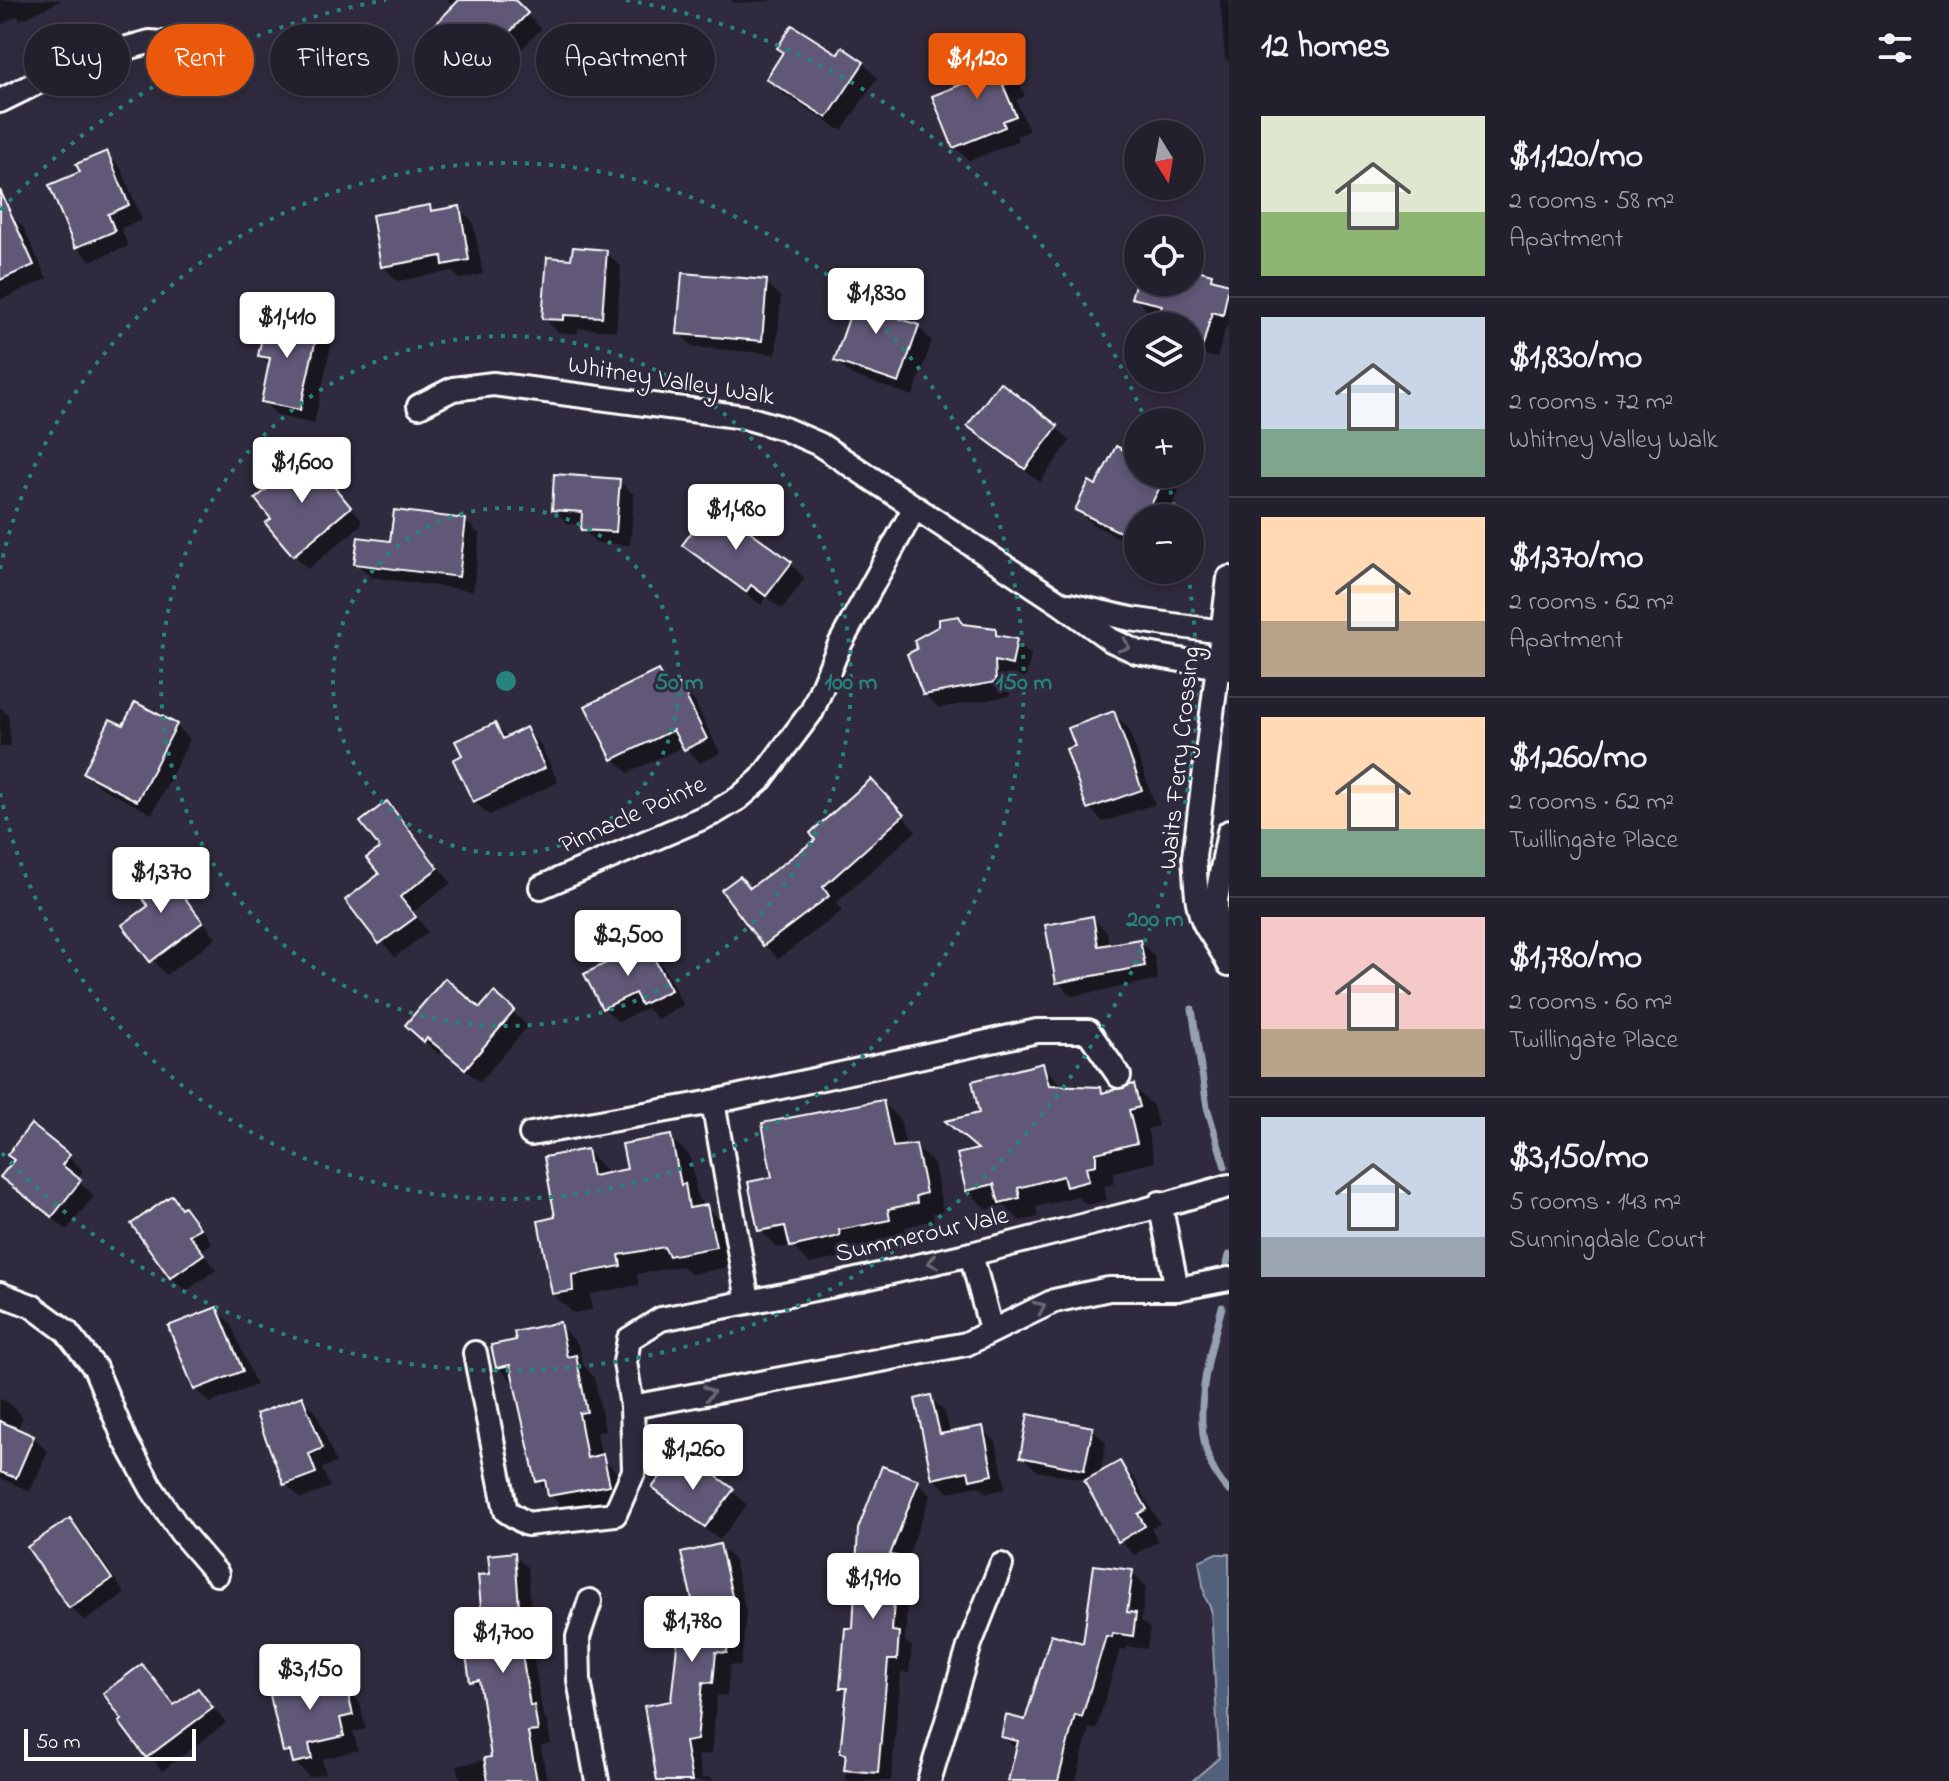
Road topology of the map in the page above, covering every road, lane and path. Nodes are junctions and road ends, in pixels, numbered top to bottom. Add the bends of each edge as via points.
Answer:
1 (146, 43) edge
2 (0, 101) edge
3 (419, 406) dead end
4 (915, 507) junction
5 (1229, 578) edge
6 (1060, 603) junction
7 (1225, 632) edge
8 (1223, 668) edge
9 (1229, 832) edge
10 (541, 887) dead end
11 (1217, 940) junction
12 (1229, 964) edge
13 (1119, 1076) dead end
14 (713, 1102) junction
15 (531, 1134) dead end
16 (1229, 1186) edge
17 (1160, 1203) junction
18 (971, 1254) junction
19 (1229, 1279) edge
20 (1177, 1289) junction
21 (0, 1294) edge
22 (748, 1301) junction
23 (991, 1330) junction
24 (475, 1353) dead end
25 (632, 1407) junction
26 (1001, 1565) dead end
27 (217, 1574) dead end
28 (590, 1601) dead end
29 (597, 1781) edge
30 (929, 1781) edge

1 - 2 street via 81,61
3 - 4 street, Whitney Valley Walk via 453,389 493,384 744,417 819,444
4 - 6 street, Whitney Valley Walk
4 - 10 street, Pinnacle Pointe via 840,644 812,711 761,779 714,813
5 - 7 street, Waits Ferry Crossing
6 - 7 street, Whitney Valley Walk
6 -> 8 street, Whitney Valley Walk via 1137,652
7 - 8 street, Waits Ferry Crossing
8 - 11 street, Waits Ferry Crossing via 1194,857 1198,900 1205,925
9 - 11 street, Waits Ferry Crossing via 1216,900
11 - 12 street, Waits Ferry Crossing
13 - 14 street via 1088,1031 1037,1031
14 - 15 street
14 - 22 street
16 - 17 street, Summerour Vale
17 - 18 street, Summerour Vale
17 - 20 street
18 -> 22 street, Summerour Vale
18 - 23 street
19 - 20 street
23 -> 20 street via 1054,1301 1122,1288
21 - 27 street via 32,1306 66,1331 95,1368 152,1489
22 - 25 street, Summerour Vale via 661,1319 629,1339 625,1362
25 -> 23 street via 966,1344
24 - 25 street via 506,1511 527,1524 615,1514 634,1471
26 - 30 street via 970,1644
28 - 29 street via 578,1637 579,1680

